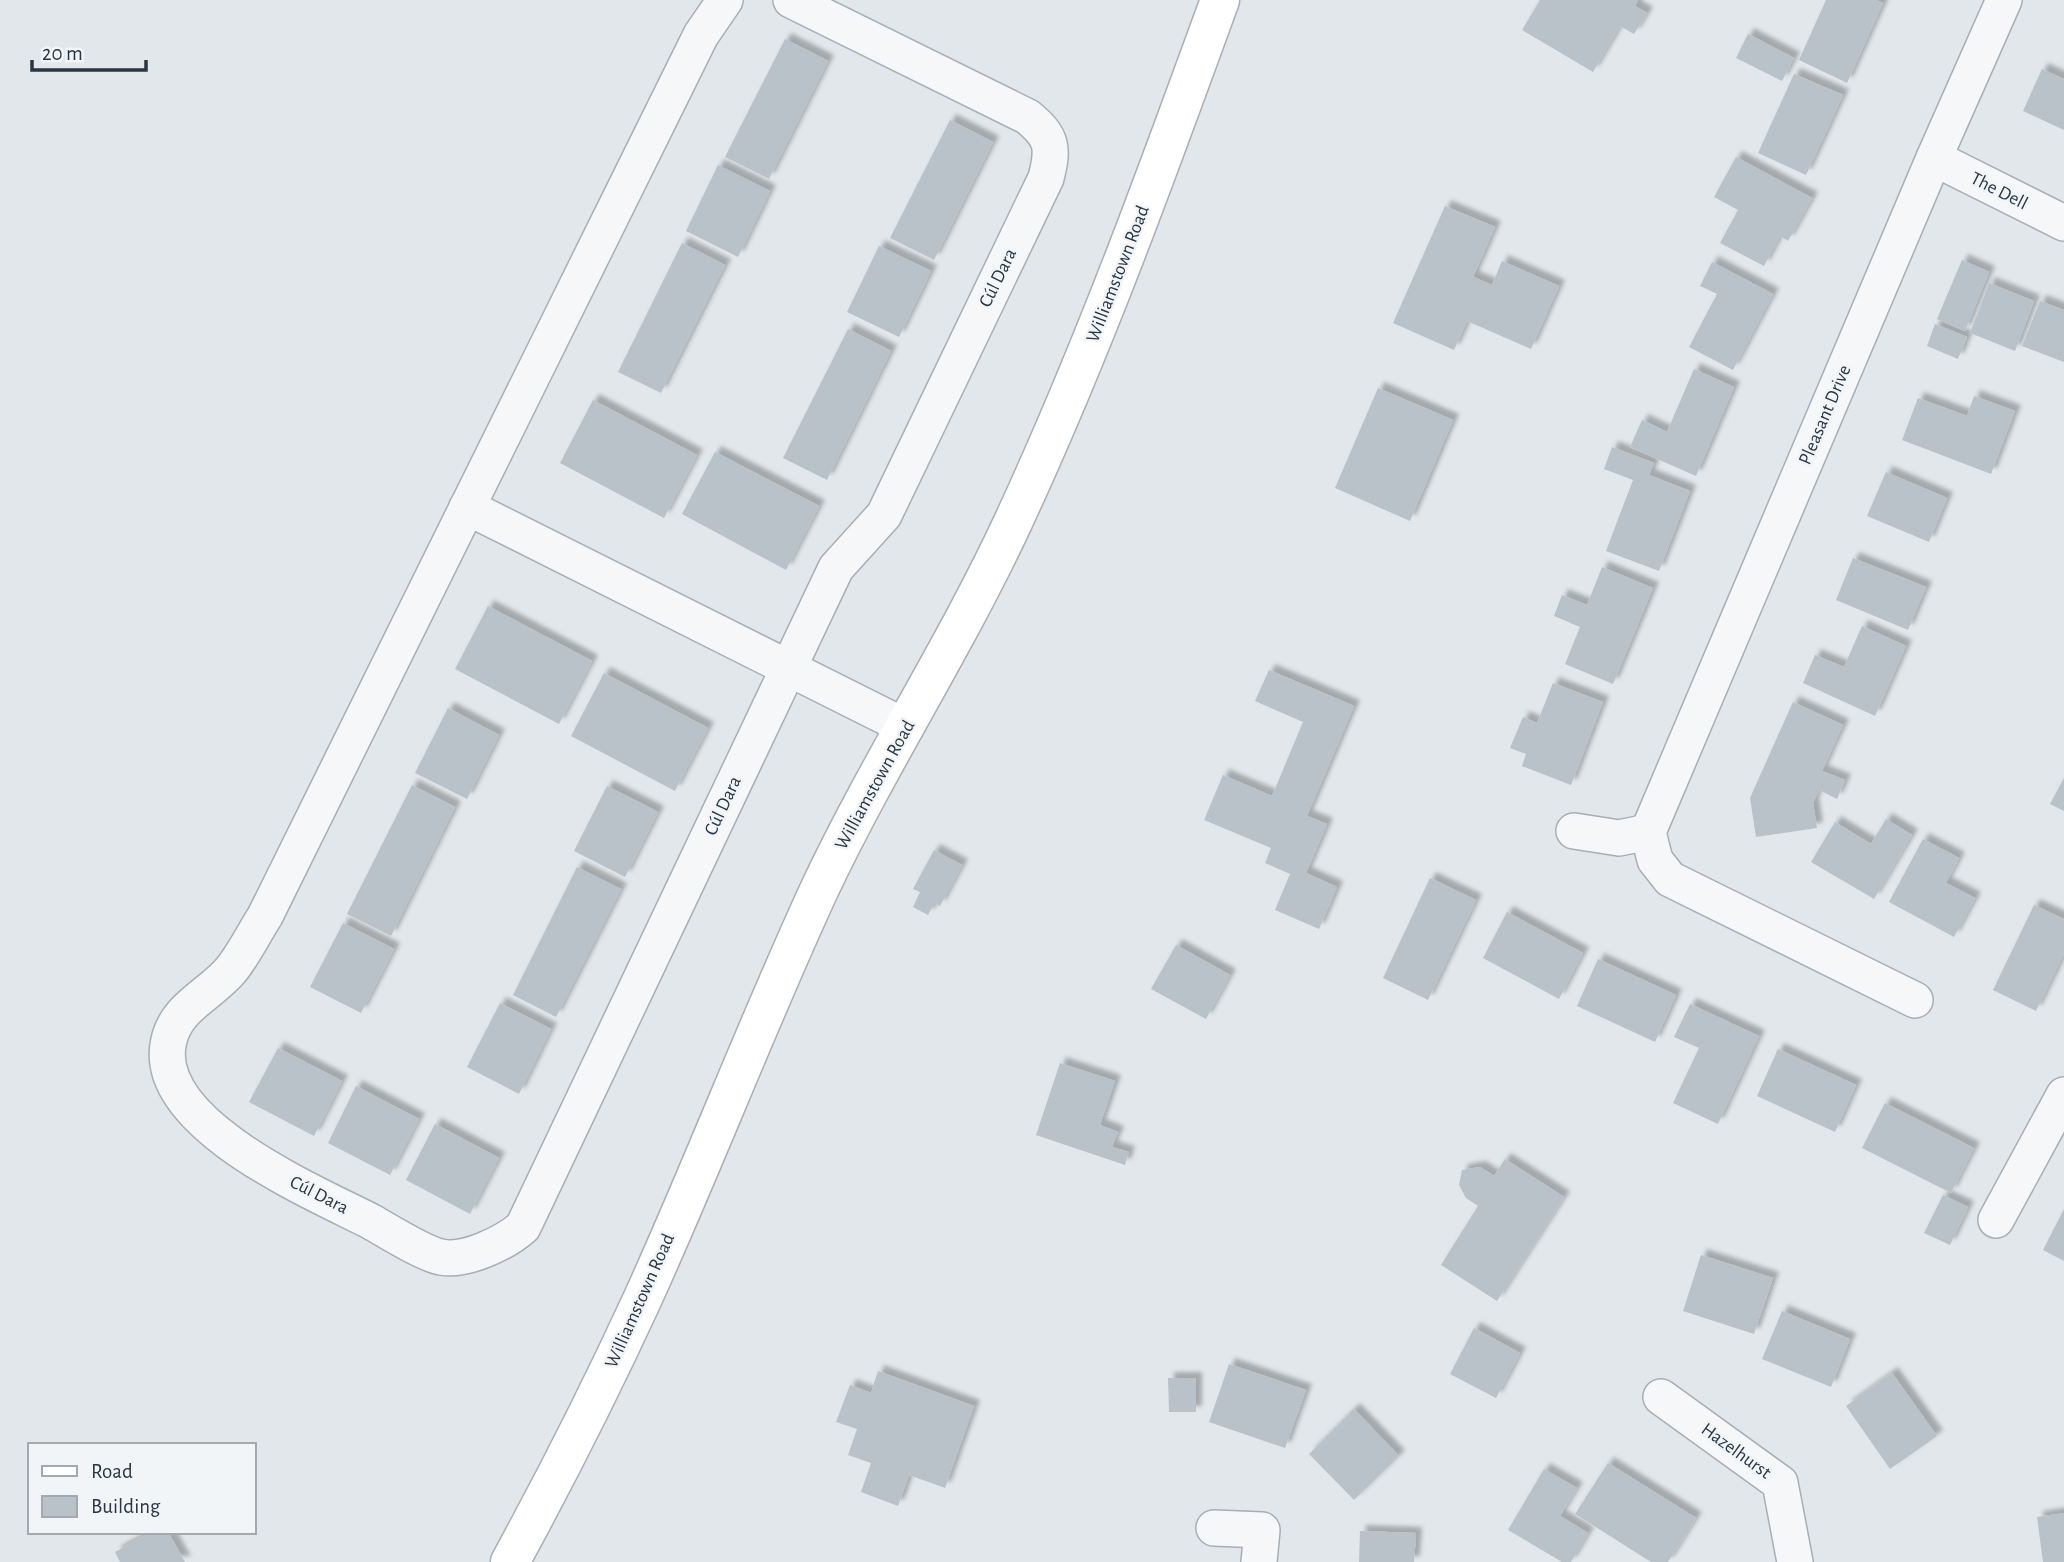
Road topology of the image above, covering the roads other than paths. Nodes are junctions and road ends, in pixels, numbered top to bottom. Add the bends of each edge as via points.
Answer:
1 (725, 0) edge
2 (791, 0) edge
3 (1220, 0) edge
4 (2004, 0) edge
5 (1934, 158) junction
6 (2064, 223) edge
7 (467, 507) junction
8 (788, 669) junction
9 (906, 727) junction
10 (1574, 831) dead end
11 (1648, 832) junction
12 (1915, 1000) dead end
13 (2064, 1095) edge
14 (1996, 1220) dead end
15 (1661, 1397) dead end
16 (1214, 1528) dead end
17 (510, 1562) edge
18 (1259, 1562) edge
19 (1795, 1562) edge

1 - 7 street, Cúl Dara via 701,35
2 - 8 street, Cúl Dara via 1028,117 1045,131 1050,145 1046,177 884,515 836,568
3 - 9 street, Williamstown Road via 1103,314 1058,421 970,611
4 - 5 street, Pleasant Drive
5 - 6 street, The Dell
5 - 11 street, Pleasant Drive
7 - 8 street
7 - 8 street, Cúl Dara via 264,916 231,970 178,1016 168,1046 169,1073 189,1105 254,1162 441,1258 483,1251 506,1242 523,1227
8 - 9 street
9 - 17 street, Williamstown Road via 825,878 638,1308
10 - 11 street via 1619,838
11 - 12 street via 1655,860 1670,880
13 - 14 street
15 - 19 street, Hazelhurst via 1780,1483
16 - 18 street via 1262,1530

